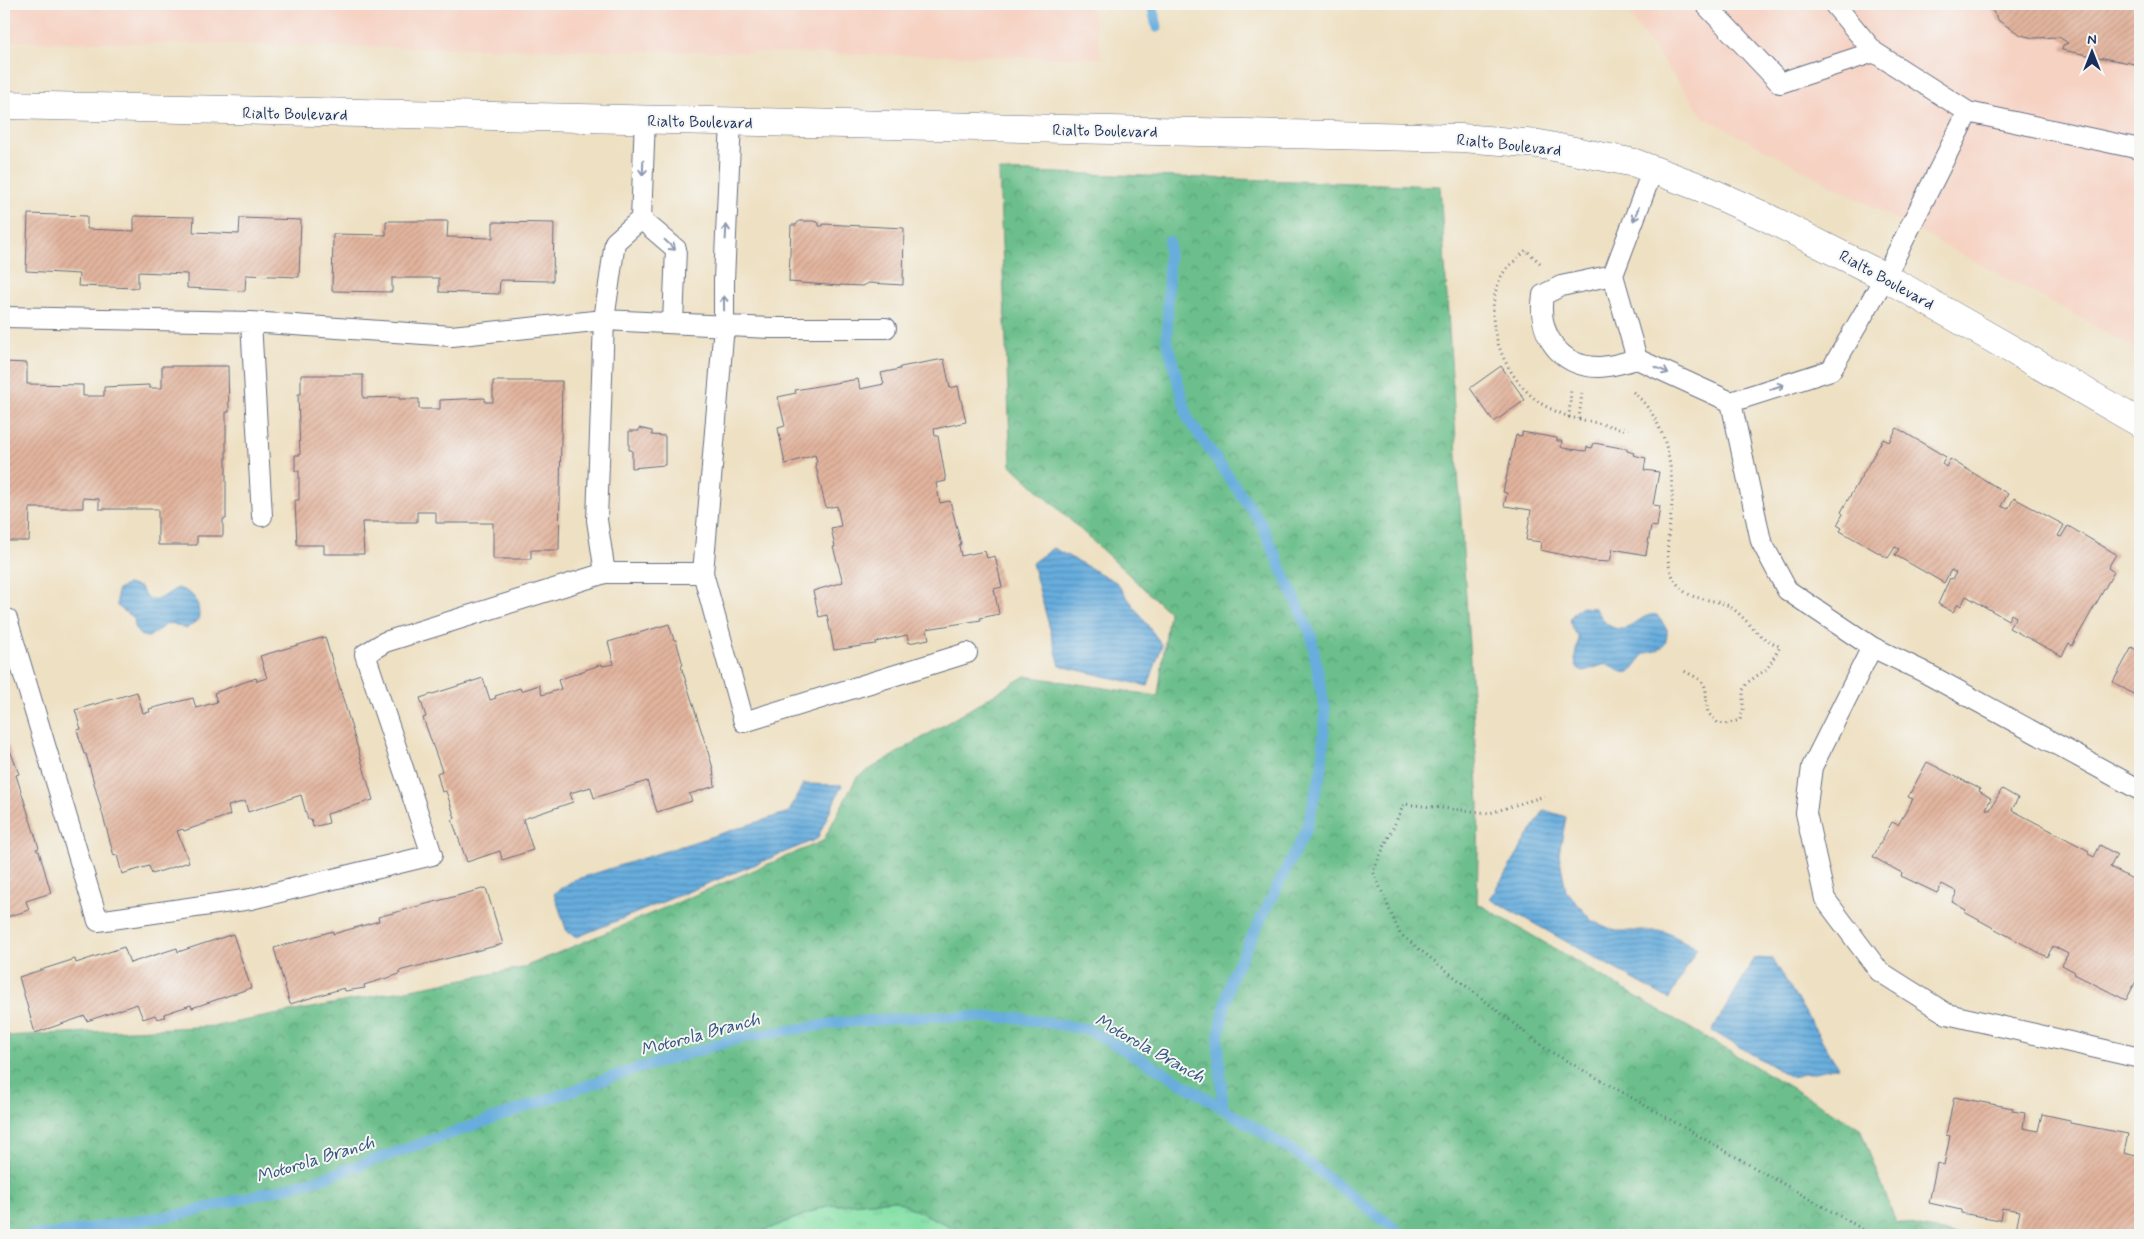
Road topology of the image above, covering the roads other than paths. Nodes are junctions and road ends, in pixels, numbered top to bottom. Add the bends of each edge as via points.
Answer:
1 (1705, 4) edge
2 (1834, 4) edge
3 (1874, 52) junction
4 (4, 105) edge
5 (1968, 112) junction
6 (644, 119) junction
7 (731, 121) junction
8 (2140, 149) edge
9 (1653, 169) junction
10 (641, 219) junction
11 (1613, 275) junction
12 (1885, 277) junction
13 (4, 317) edge
14 (604, 320) junction
15 (252, 322) junction
16 (673, 323) junction
17 (724, 325) junction
18 (886, 328) dead end
19 (1638, 359) junction
20 (1731, 402) junction
21 (2140, 423) edge
22 (262, 516) dead end
23 (605, 573) junction
24 (703, 573) junction
25 (4, 619) edge
26 (1872, 647) junction
27 (967, 653) dead end
28 (2140, 790) edge
29 (2140, 1058) edge

1 - 3 lane via 1780,83
2 - 3 lane
3 - 5 lane
4 - 6 street, Rialto Boulevard
5 - 8 lane
5 - 12 lane
6 - 7 street, Rialto Boulevard
6 -> 10 lane
7 - 9 street, Rialto Boulevard via 1462,138 1538,144
17 -> 7 lane
9 -> 11 lane
9 - 12 street, Rialto Boulevard via 1764,216
10 - 14 lane via 615,242
10 -> 16 lane via 676,249
11 - 19 lane
11 - 19 lane via 1561,286 1543,295 1541,311 1547,335 1561,355 1570,361 1599,367
20 -> 12 lane via 1830,370
12 - 21 street, Rialto Boulevard
13 - 15 lane
14 - 15 lane via 452,336
14 - 16 lane
14 - 23 lane via 597,520
15 - 22 lane
16 - 17 lane
17 - 18 lane
17 - 24 lane
19 -> 20 lane
20 - 26 lane via 1761,541 1787,590
23 - 24 lane
23 - 25 lane via 385,642 365,654 432,856 251,899 98,921 7,619
24 - 27 lane via 744,722
26 - 28 lane
26 - 29 lane via 1812,766 1806,813 1825,899 1879,971 1947,1014

